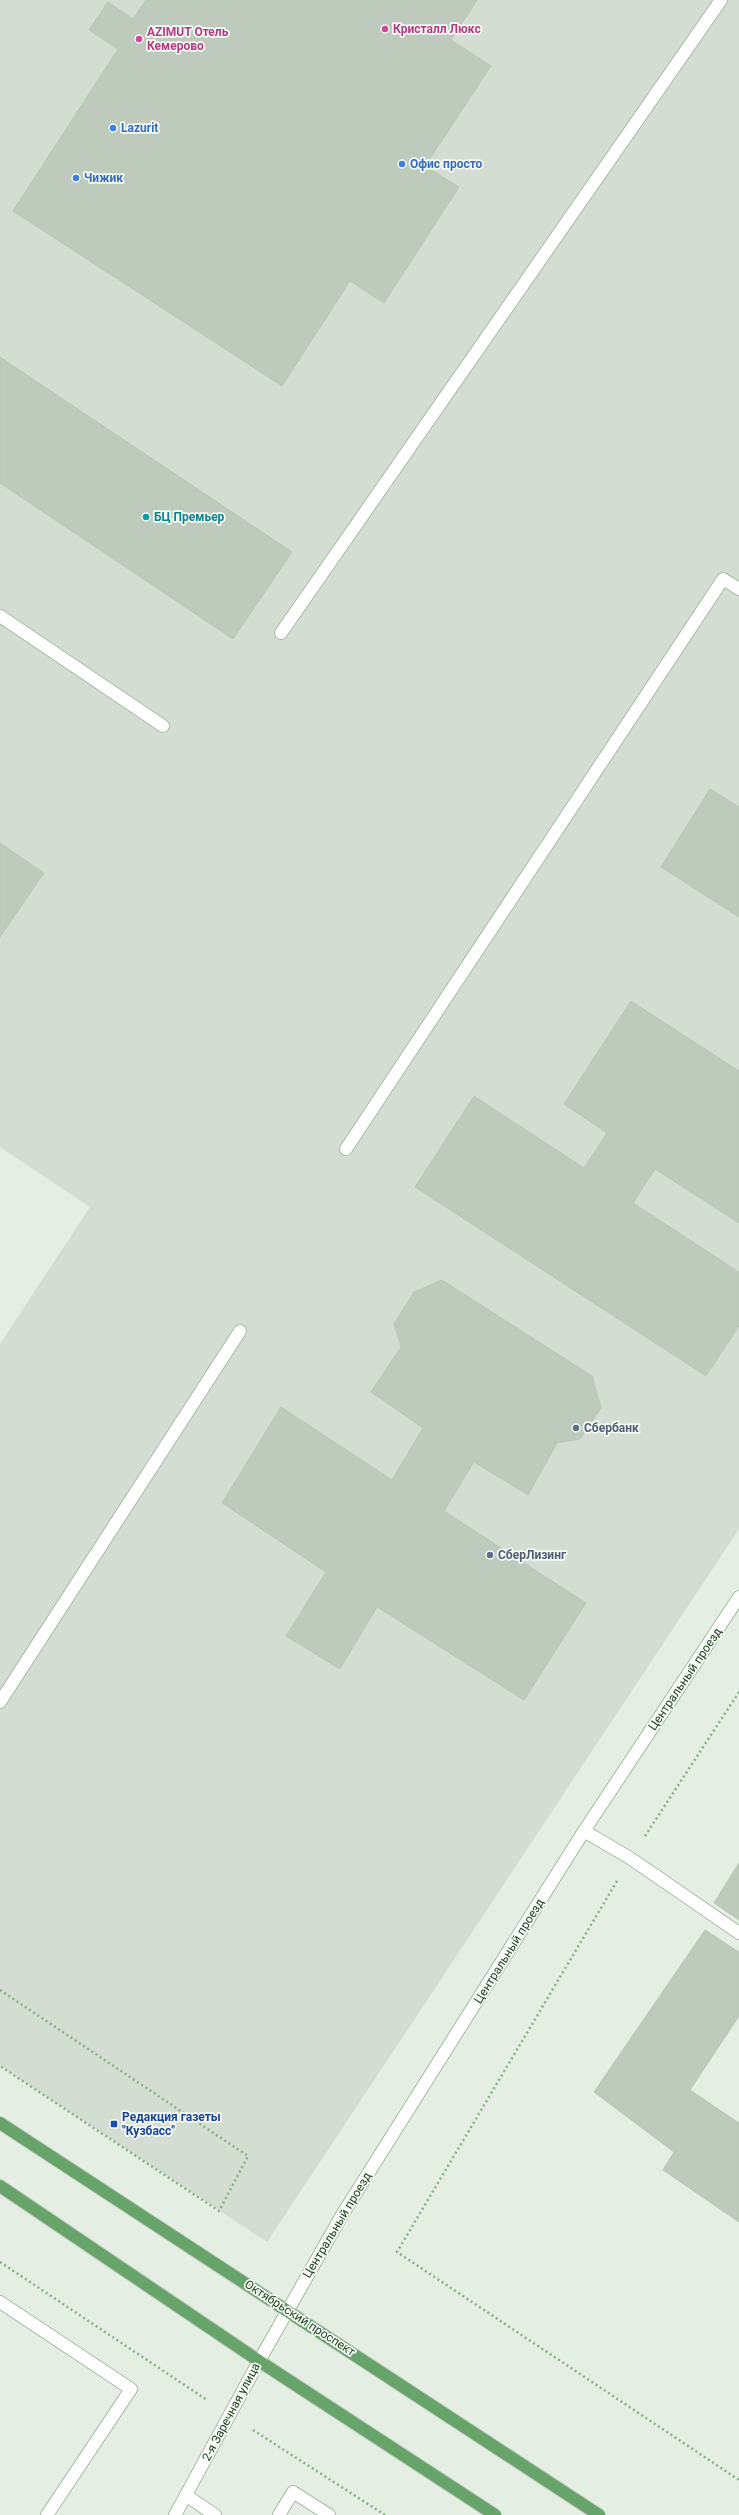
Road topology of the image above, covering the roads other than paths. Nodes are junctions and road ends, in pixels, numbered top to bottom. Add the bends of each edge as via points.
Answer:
1 (721, 0) edge
2 (739, 589) edge
3 (0, 616) edge
4 (281, 633) dead end
5 (163, 726) dead end
6 (346, 1149) dead end
7 (240, 1331) dead end
8 (739, 1597) edge
9 (0, 1702) edge
10 (584, 1831) junction
11 (739, 1933) edge
12 (0, 2122) edge
13 (0, 2186) edge
14 (0, 2302) edge
15 (288, 2310) junction
16 (259, 2361) junction
17 (187, 2496) junction
18 (46, 2515) edge
19 (175, 2515) edge
20 (215, 2515) edge
21 (279, 2515) edge
22 (328, 2515) edge
23 (495, 2515) edge
24 (599, 2515) edge

1 - 4 street
2 - 6 street via 723,579
3 - 5 street
7 - 9 street
8 - 10 street, Центральный проезд
10 - 11 street via 630,1858
10 - 15 street, Центральный проезд via 342,2214
12 - 15 main road, Октябрьский проспект
13 - 16 main road
14 - 18 street via 131,2389
15 - 16 street, 2-я Заречная улица
15 - 24 main road, Октябрьский проспект
16 - 17 street, 2-я Заречная улица
16 - 23 main road
17 - 19 street, 2-я Заречная улица
17 - 20 street
21 - 22 street via 293,2492

